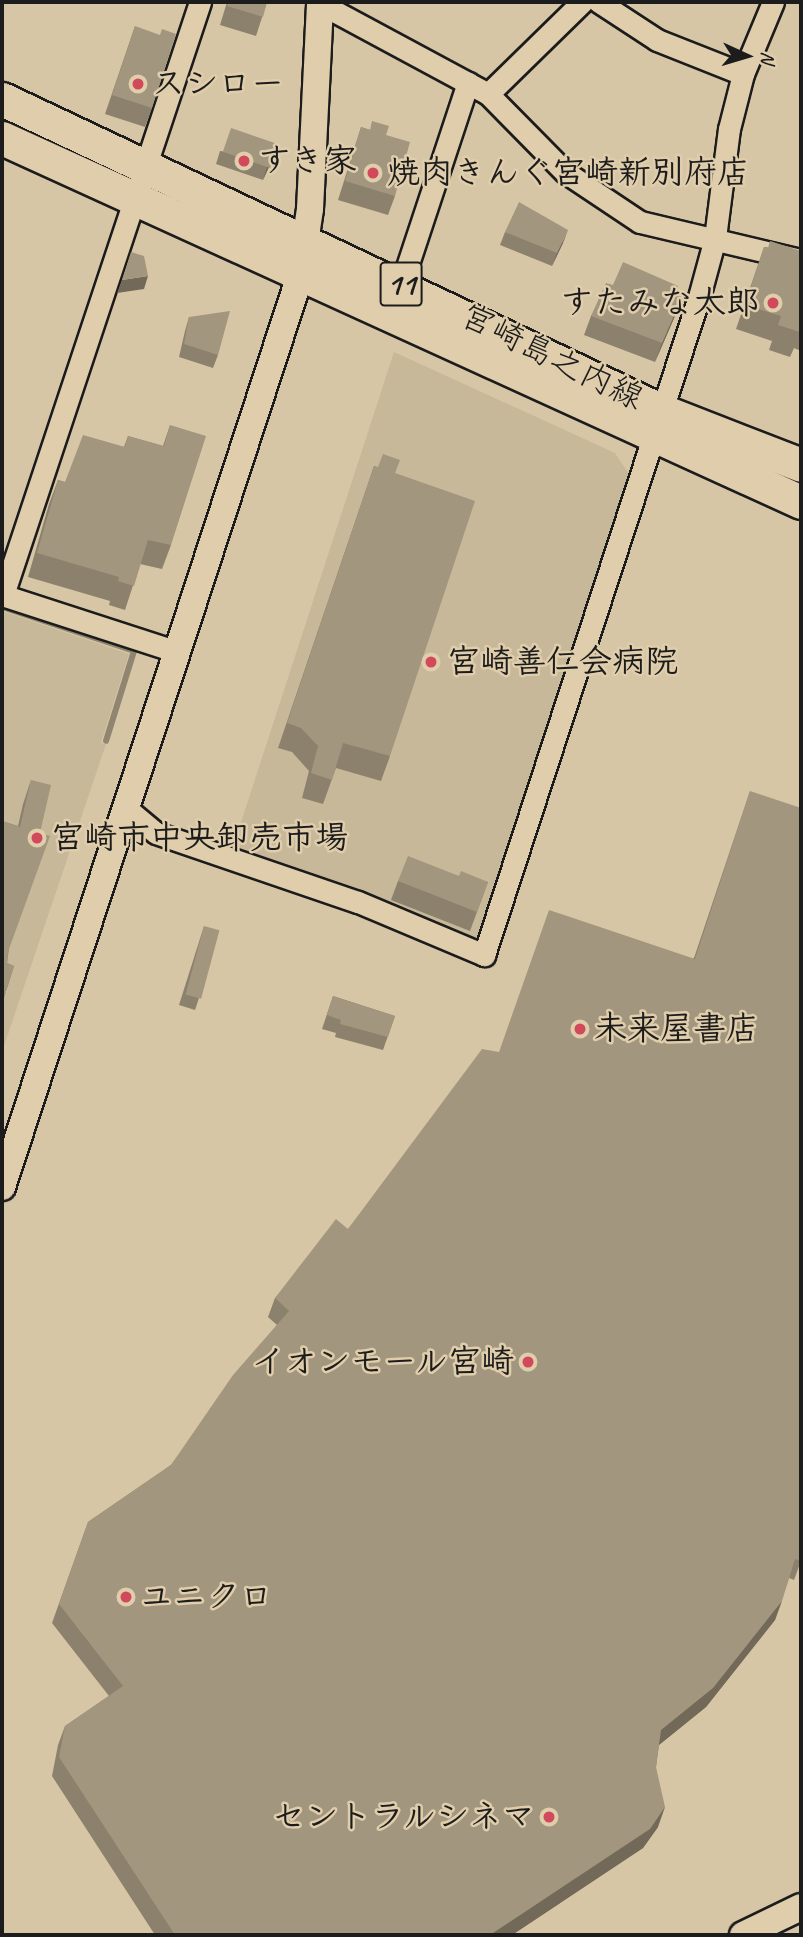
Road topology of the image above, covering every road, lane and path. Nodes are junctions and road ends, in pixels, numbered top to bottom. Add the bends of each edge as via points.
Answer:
1 (200, 2) edge
2 (582, 2) edge
3 (598, 2) edge
4 (773, 2) edge
5 (320, 3) edge
6 (743, 74) junction
7 (468, 83) junction
8 (488, 94) junction
9 (2, 99) edge
10 (2, 138) edge
11 (148, 167) junction
12 (136, 199) junction
13 (715, 238) junction
14 (305, 239) junction
15 (801, 260) edge
16 (300, 276) junction
17 (401, 285) junction
18 (658, 425) junction
19 (801, 465) edge
20 (801, 502) edge
21 (2, 595) edge
22 (177, 652) junction
23 (127, 808) junction
24 (2, 1187) edge
25 (801, 1907) edge
26 (743, 1935) edge

1 - 11 street
2 - 8 street
3 - 6 street via 657,40
4 - 6 street
5 - 7 street
5 - 14 street
6 - 13 street via 729,129
7 - 8 street
7 - 17 street
8 - 13 street via 565,172 612,206 640,222
9 - 11 main road, 宮崎島之内線 / 11
10 - 12 main road, 宮崎島之内線 / 11
11 - 12 street
11 - 14 main road, 宮崎島之内線 / 11
12 - 16 main road, 宮崎島之内線 / 11
12 - 21 street
13 - 15 street
13 - 18 street
14 - 16 street
14 - 17 main road, 宮崎島之内線 / 11
16 - 18 main road, 宮崎島之内線 / 11
16 - 22 street
17 - 18 main road, 宮崎島之内線 / 11
18 - 19 main road, 宮崎島之内線 / 11
18 - 20 main road, 宮崎島之内線 / 11
18 - 23 street via 484,955 358,902 156,833
21 - 22 street
22 - 23 street
23 - 24 street
25 - 26 street

